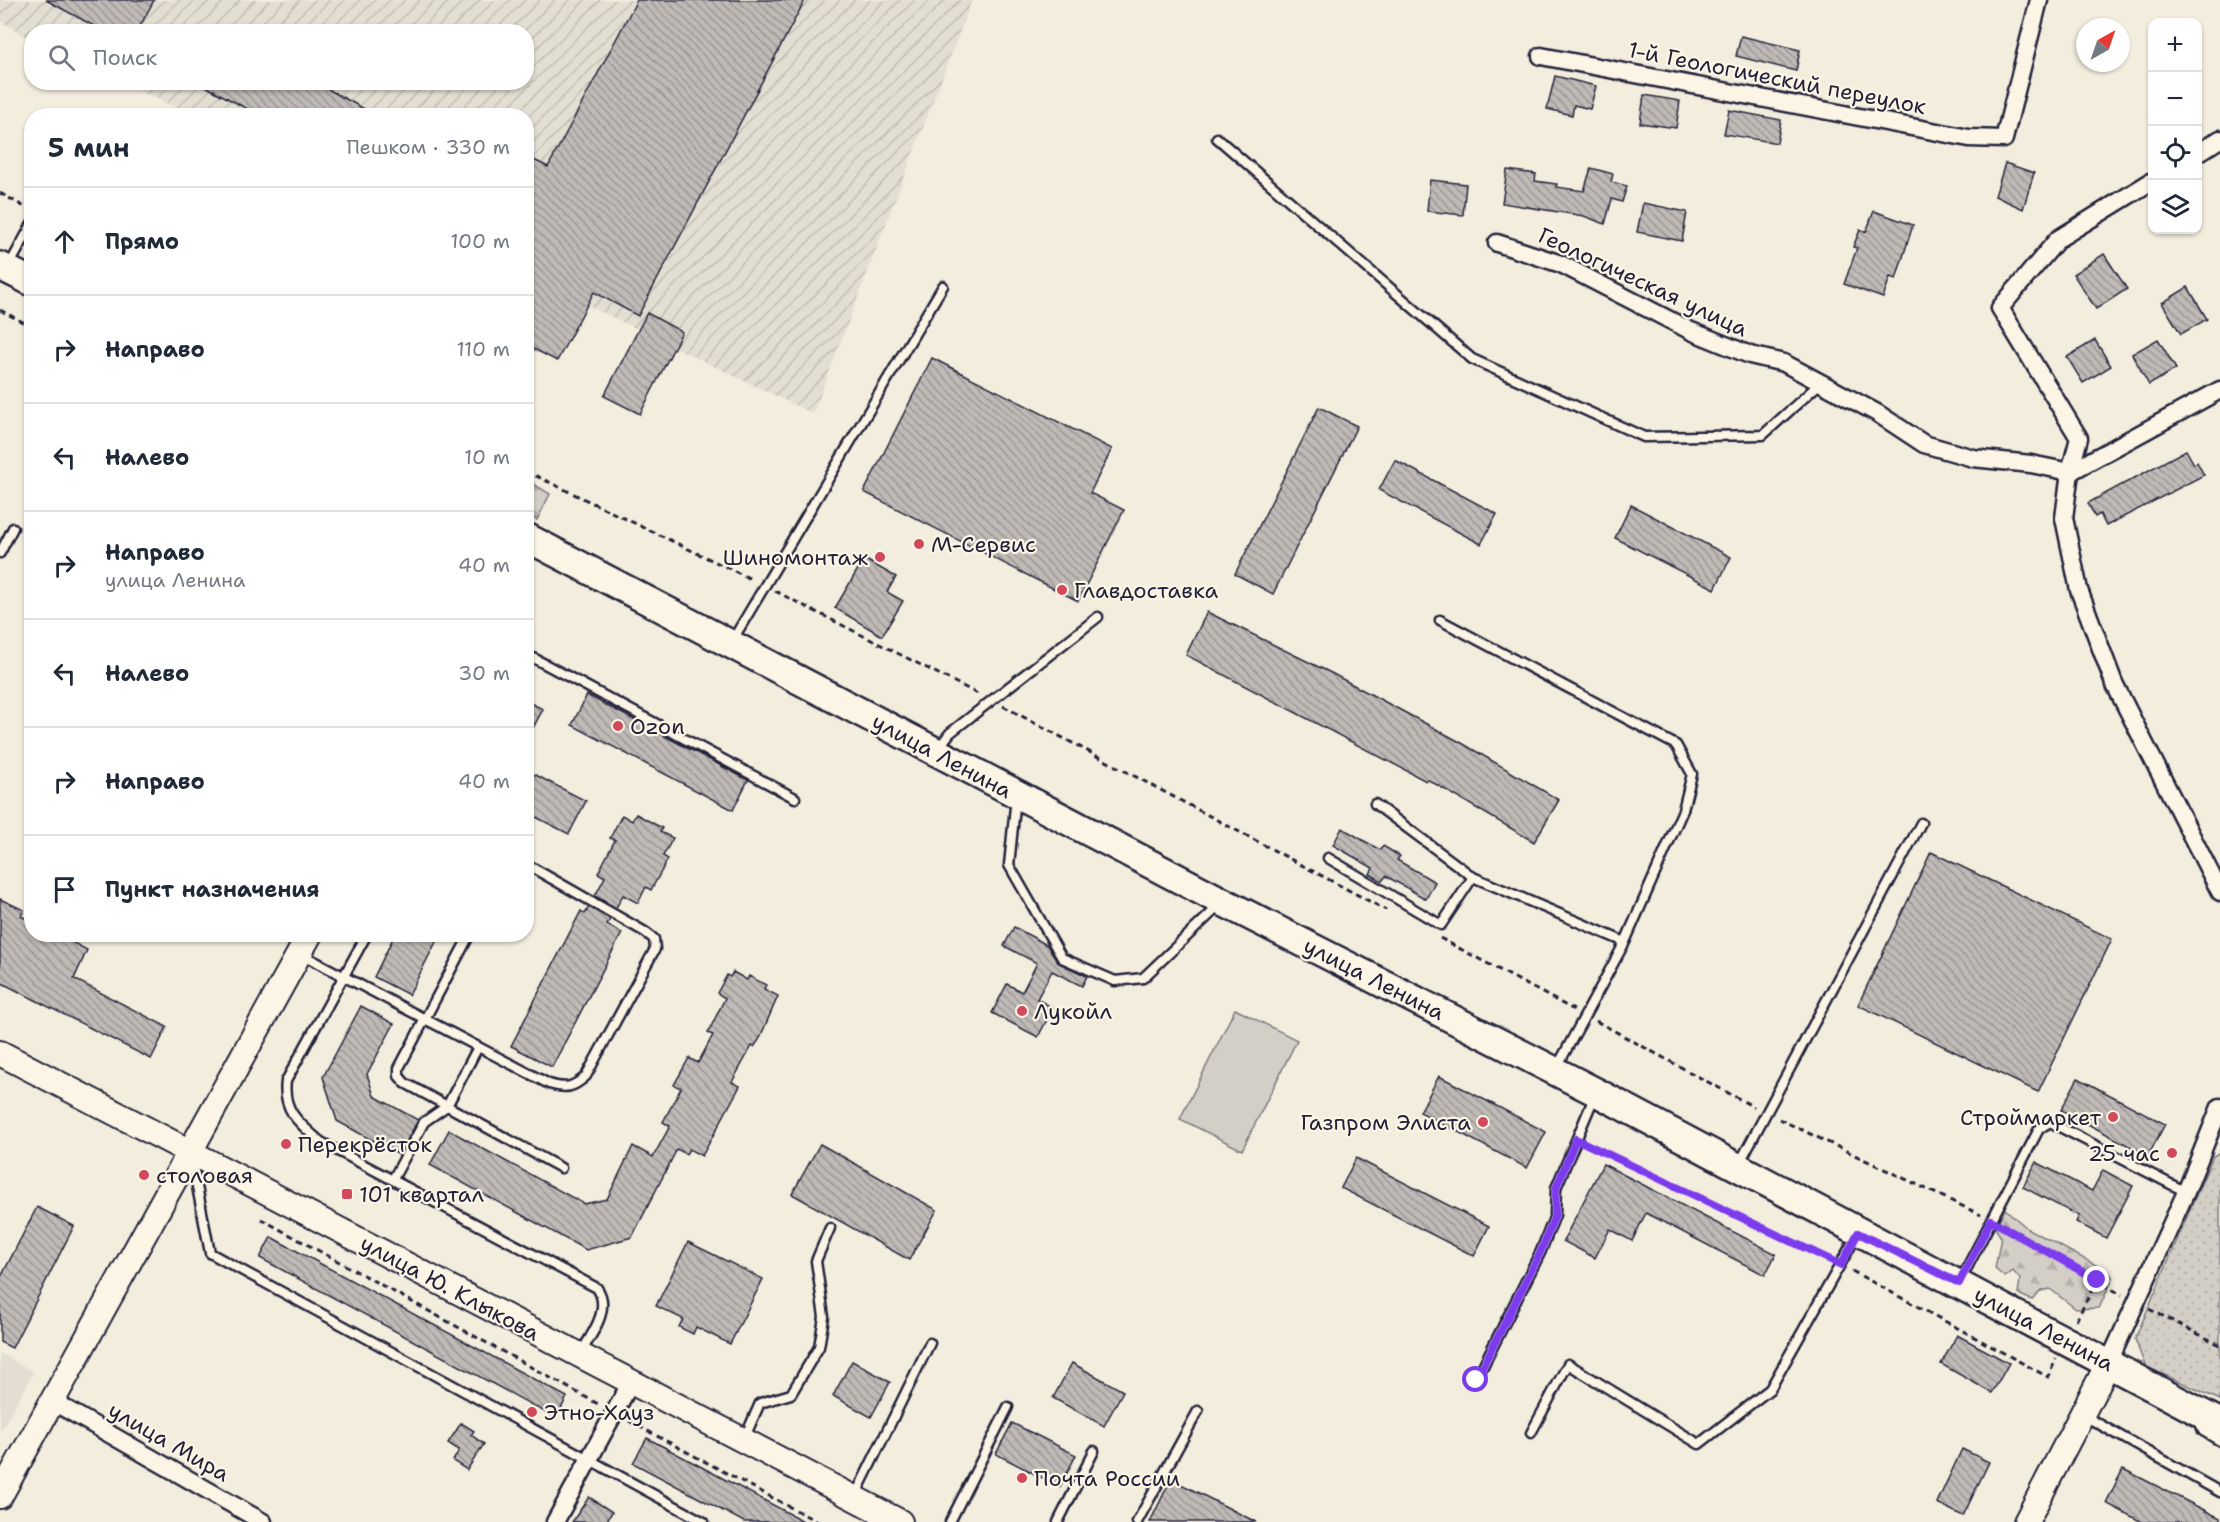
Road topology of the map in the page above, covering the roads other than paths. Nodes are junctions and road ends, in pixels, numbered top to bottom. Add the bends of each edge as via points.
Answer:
1 (2039, 0) edge
2 (1541, 56) dead end
3 (1217, 138) dead end
4 (2220, 139) edge
5 (2202, 150) edge
6 (2148, 183) edge
7 (24, 237) edge
8 (1497, 243) dead end
9 (4, 268) edge
10 (24, 278) edge
11 (942, 286) dead end
12 (1819, 384) junction
13 (2220, 390) edge
14 (2070, 472) junction
15 (13, 528) dead end
16 (534, 544) edge
17 (0, 553) edge
18 (1098, 617) dead end
19 (1440, 620) dead end
20 (730, 644) junction
21 (534, 658) edge
22 (936, 753) junction
23 (1017, 794) junction
24 (795, 798) dead end
25 (1375, 804) dead end
26 (1921, 823) dead end
27 (1328, 858) dead end
28 (534, 869) edge
29 (1473, 877) junction
30 (2220, 892) edge
31 (1224, 902) junction
32 (363, 942) edge
33 (466, 942) edge
34 (1625, 942) junction
35 (305, 944) edge
36 (343, 978) junction
37 (425, 1020) junction
38 (478, 1047) junction
39 (0, 1053) edge
40 (1555, 1071) junction
41 (1596, 1092) junction
42 (447, 1106) junction
43 (2218, 1113) edge
44 (190, 1152) junction
45 (1737, 1167) junction
46 (561, 1168) dead end
47 (393, 1179) junction
48 (2186, 1192) junction
49 (830, 1228) dead end
50 (1858, 1233) junction
51 (1959, 1283) junction
52 (930, 1343) dead end
53 (579, 1355) junction
54 (2108, 1364) junction
55 (1476, 1380) dead end
56 (631, 1382) junction
57 (52, 1401) junction
58 (1008, 1407) dead end
59 (2194, 1409) junction
60 (1198, 1411) dead end
61 (2082, 1414) junction
62 (2220, 1423) edge
63 (1531, 1433) dead end
64 (744, 1441) junction
65 (2220, 1441) edge
66 (1094, 1451) dead end
67 (590, 1458) junction
68 (2220, 1492) edge
69 (0, 1496) edge
70 (854, 1498) junction
71 (263, 1522) edge
72 (555, 1522) edge
73 (704, 1522) edge
74 (900, 1522) edge
75 (950, 1522) edge
76 (1058, 1522) edge
77 (1137, 1522) edge
78 (2026, 1522) edge

1 - 2 street, 1-й Геологический переулок via 2004,139 1969,138
3 - 12 lane via 1472,358 1644,437 1762,435
4 - 5 street
6 - 14 street via 2058,239 2000,308 2079,438
7 - 9 lane
8 - 12 street, Геологическая улица via 1561,264 1691,331 1750,355 1784,363
9 - 10 main road
11 - 20 lane
12 - 14 street, Геологическая улица via 1877,413 1924,444 1974,458
13 - 14 street
14 - 30 street via 2064,518 2079,590 2114,683
15 - 17 lane
16 - 20 main road, улица Ленина
18 - 22 lane via 942,741
19 - 34 lane via 1676,745 1692,774 1683,810
20 - 22 main road, улица Ленина
21 - 24 lane
22 - 23 main road, улица Ленина
23 - 31 main road, улица Ленина
23 - 31 lane via 1009,865 1062,958 1115,981 1143,978
25 - 29 lane
26 - 45 lane
27 - 29 lane via 1441,925
28 - 38 lane via 645,932 654,939 655,949 586,1076 574,1086 549,1084
29 - 34 lane
31 - 40 main road, улица Ленина
32 - 36 lane
33 - 37 lane
34 - 40 lane
35 - 36 lane
35 - 44 main road
36 - 37 lane
36 - 47 lane via 286,1081 285,1104 321,1142
37 - 38 lane
37 - 42 lane via 399,1068 399,1076
38 - 42 lane
39 - 44 main road, улица Ю. Клыкова
40 - 41 main road, улица Ленина
41 - 45 main road, улица Ленина
41 - 55 lane via 1556,1188 1555,1215 1541,1251
42 - 46 lane
42 - 47 lane via 424,1122
43 - 48 street
44 - 53 main road, улица Ю. Клыкова
44 - 57 main road
44 - 67 lane via 210,1253
45 - 50 main road, улица Ленина
47 - 53 lane via 597,1288 603,1296 603,1308
48 - 51 lane via 2050,1122 2039,1129
48 - 54 street
49 - 64 lane via 816,1261 824,1317 819,1347 791,1394 760,1403
50 - 51 main road, улица Ленина
50 - 63 lane via 1770,1389 1699,1444 1568,1364
51 - 54 main road, улица Ленина
52 - 70 lane
53 - 56 main road, улица Ю. Клыкова
54 - 59 main road, улица Ленина
54 - 61 main road
56 - 64 main road, улица Ю. Клыкова
56 - 67 street
57 - 69 main road
57 - 71 street, улица Мира
58 - 75 lane
59 - 62 main road, улица Ленина
59 - 65 lane via 2203,1431
60 - 77 lane
61 - 68 lane
61 - 78 main road
64 - 70 main road, улица Ю. Клыкова
66 - 76 lane
67 - 72 street
67 - 73 lane
70 - 74 main road, улица Ю. Клыкова

